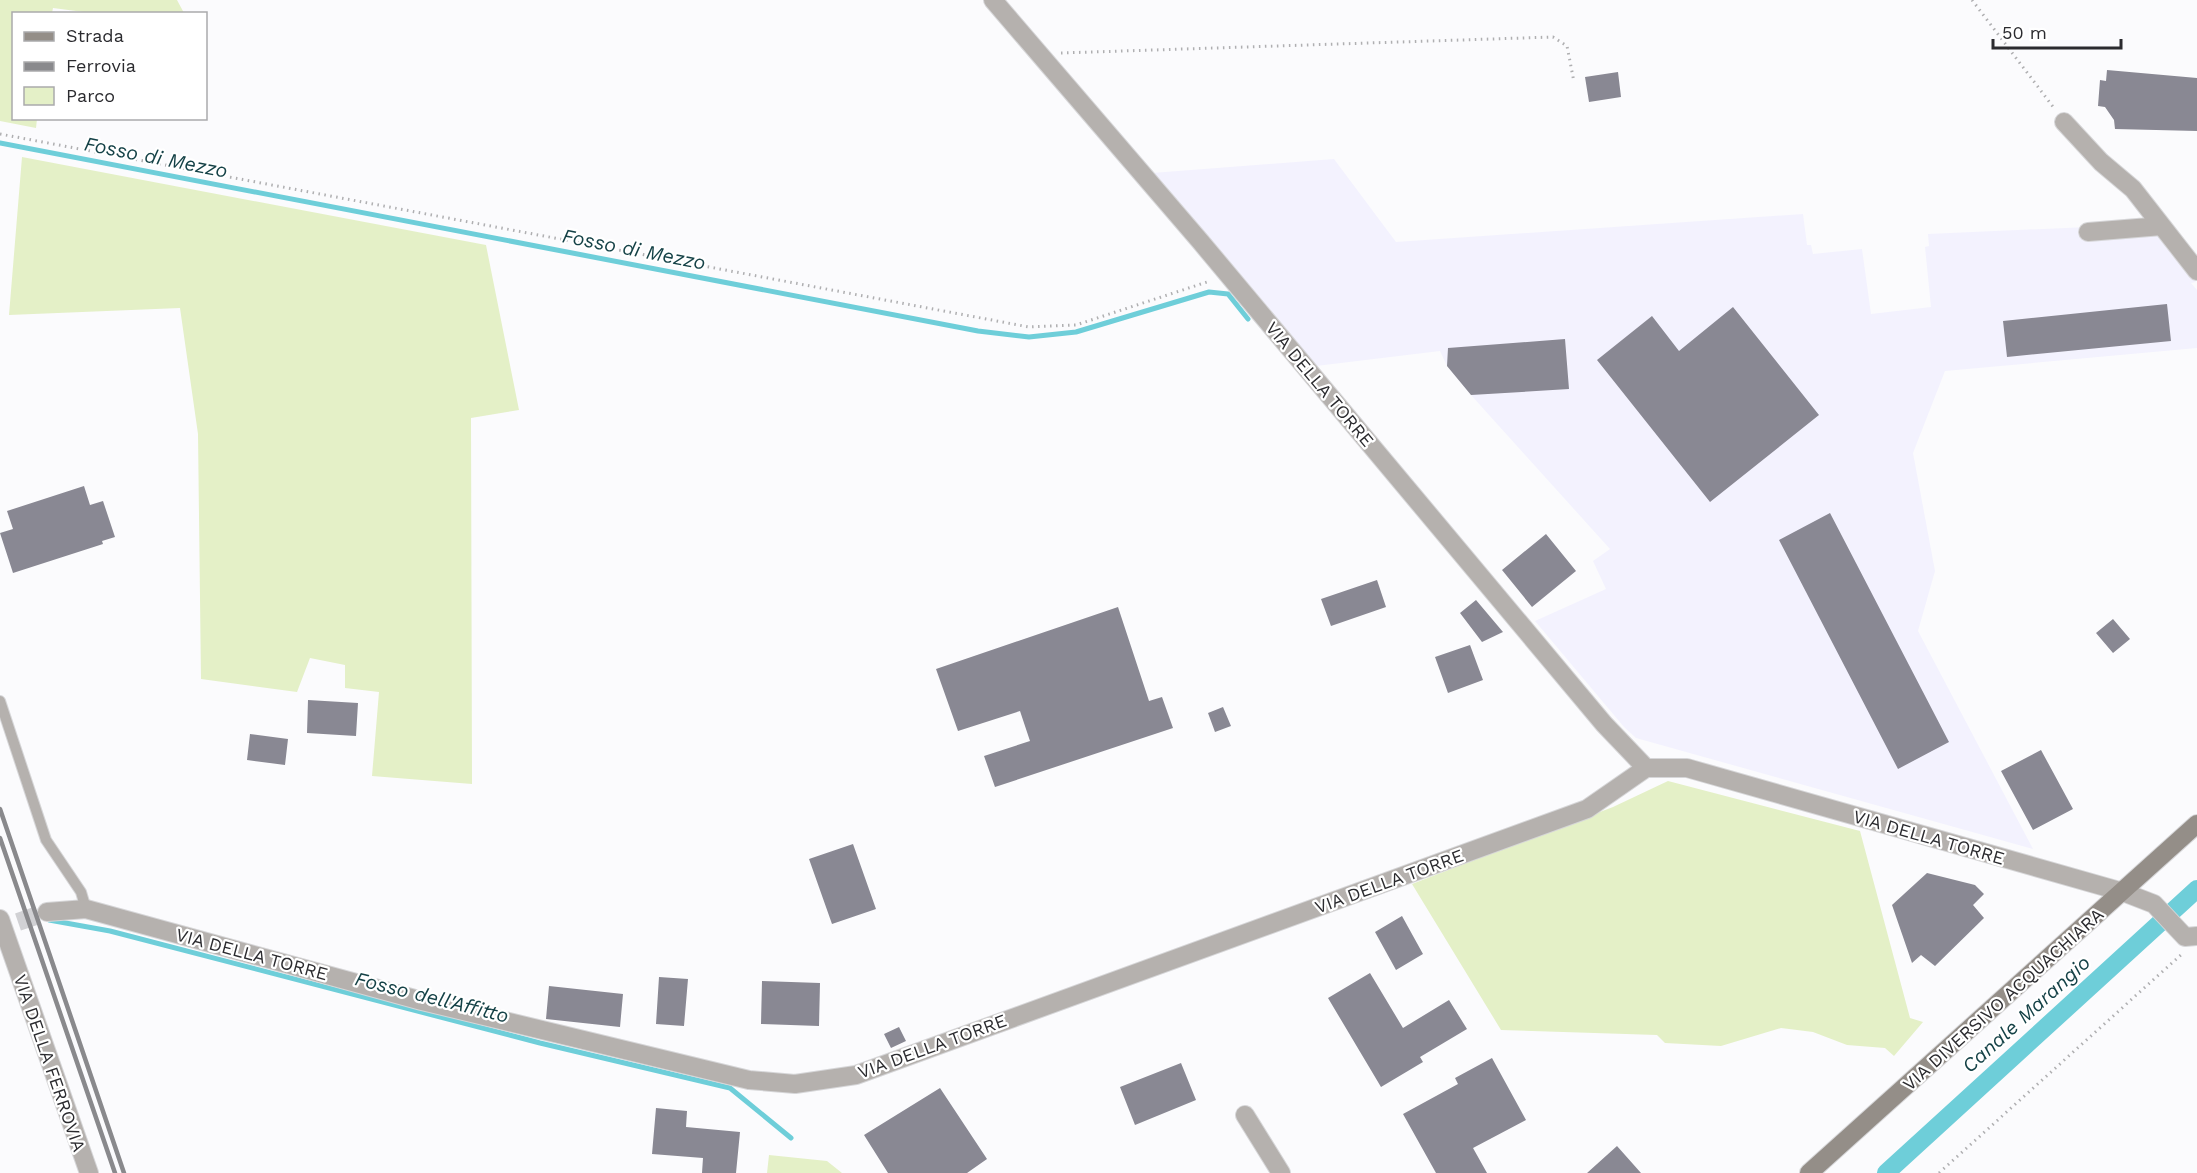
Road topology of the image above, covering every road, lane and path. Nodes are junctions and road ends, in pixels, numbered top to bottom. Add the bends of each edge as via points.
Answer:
1 (993, 0) edge
2 (1972, 0) edge
3 (1046, 61) junction
4 (1574, 82) dead end
5 (2064, 122) joint
6 (0, 134) edge
7 (2162, 226) junction
8 (2088, 232) dead end
9 (2197, 271) edge
10 (1229, 275) junction
11 (0, 701) edge
12 (1646, 768) junction
13 (2197, 824) edge
14 (2123, 892) junction
15 (86, 909) junction
16 (47, 912) tunnel mouth
17 (7, 922) edge
18 (2190, 941) edge
19 (1245, 1115) dead end
20 (89, 1173) edge
21 (1281, 1173) edge
22 (1809, 1173) edge
23 (1939, 1173) edge

1 - 3 street, VIA DELLA TORRE
2 - 5 path
3 - 4 path via 1060,54 1553,37 1567,46
3 - 10 street, VIA DELLA TORRE
5 - 7 street via 2133,189
6 - 10 path via 1029,327 1076,325
7 - 8 street
7 - 9 street
10 - 12 street, VIA DELLA TORRE via 1604,724
11 - 15 lane via 46,840 81,892
12 - 14 street, VIA DELLA TORRE via 1687,768
12 - 15 street, VIA DELLA TORRE via 1587,809 856,1075 795,1084 749,1080 422,1001
13 - 14 main road, VIA DIVERSIVO ACQUACHIARA
14 - 18 street, VIA DELLA TORRE via 2154,904
14 - 22 main road, VIA DIVERSIVO ACQUACHIARA
15 - 16 street, VIA DELLA TORRE
17 - 20 street, VIA DELLA FERROVIA
18 - 23 path
19 - 21 street

